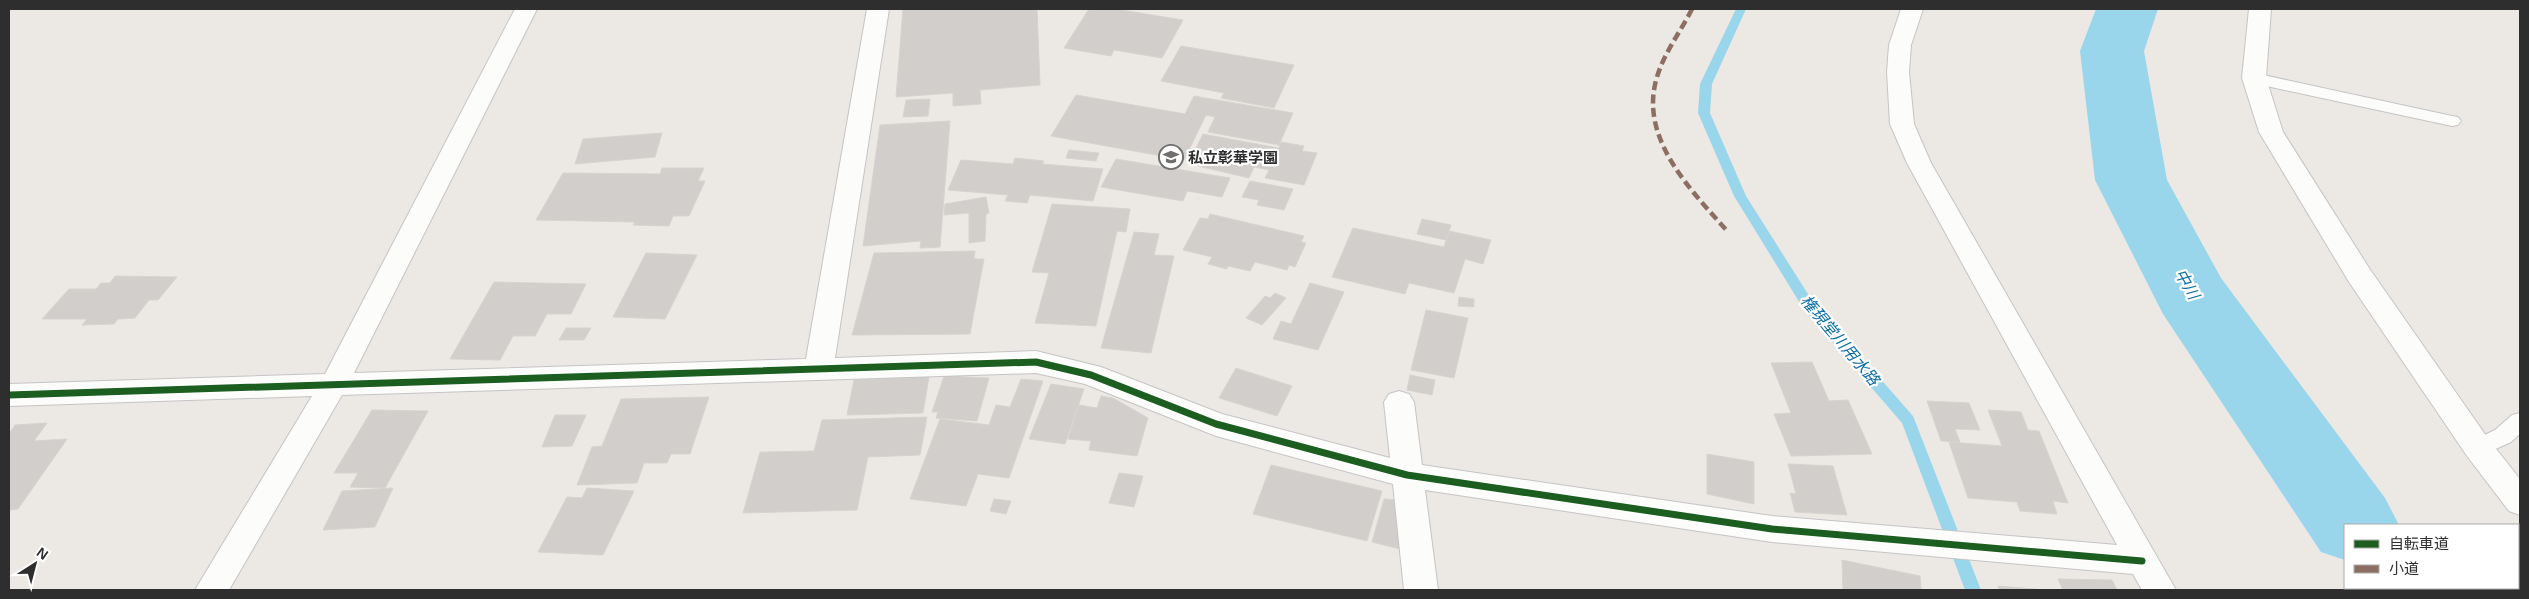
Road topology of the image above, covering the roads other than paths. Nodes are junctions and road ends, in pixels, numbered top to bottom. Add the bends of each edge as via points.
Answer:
1 (526, 9) edge
2 (878, 9) edge
3 (1912, 9) edge
4 (2260, 9) edge
5 (2254, 78) junction
6 (2452, 120) dead end
7 (819, 369) junction
8 (332, 386) junction
9 (9, 395) edge
10 (1399, 402) dead end
11 (2520, 421) edge
12 (2478, 448) junction
13 (1408, 475) junction
14 (2520, 502) edge
15 (2142, 561) junction
16 (212, 590) edge
17 (1421, 590) edge
18 (2159, 590) edge

1 - 8 street
2 - 7 street
3 - 15 street via 1900,45 1898,72 1902,124 1919,163
4 - 5 street
5 - 6 lane
5 - 12 street via 2271,132 2359,275
7 - 8 street
7 - 13 street via 1036,362 1091,375 1216,424
8 - 9 street
8 - 16 street
10 - 13 street
11 - 12 lane via 2503,436
12 - 14 street
13 - 15 street via 1772,529
13 - 17 street
15 - 18 street

